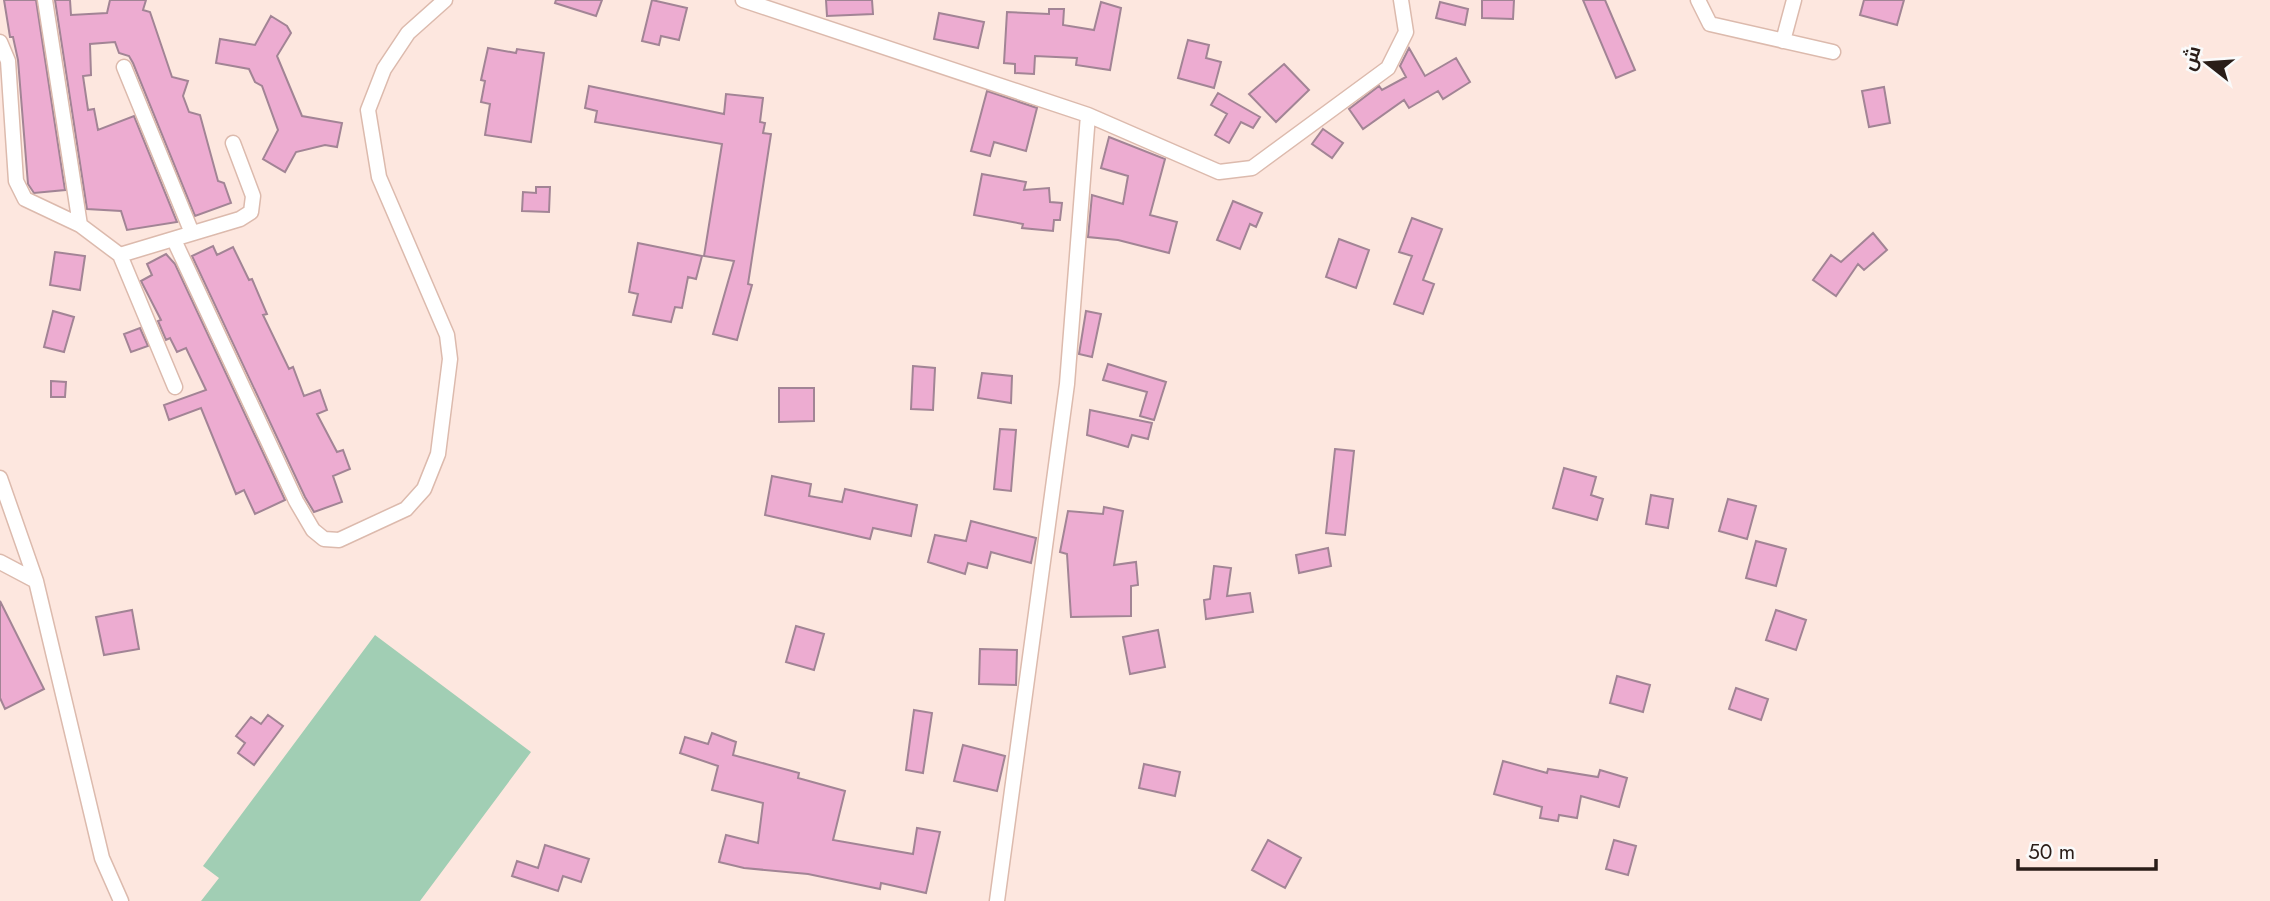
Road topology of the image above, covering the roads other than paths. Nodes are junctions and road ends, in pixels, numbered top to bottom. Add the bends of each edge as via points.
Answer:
1 (45, 0) edge
2 (445, 0) edge
3 (743, 0) edge
4 (1401, 0) edge
5 (1698, 0) edge
6 (1794, 0) edge
7 (1783, 41) junction
8 (0, 42) edge
9 (1833, 52) dead end
10 (124, 68) dead end
11 (1088, 115) junction
12 (233, 142) dead end
13 (80, 225) junction
14 (192, 233) junction
15 (174, 240) junction
16 (120, 255) junction
17 (175, 387) dead end
18 (0, 478) edge
19 (0, 562) edge
20 (36, 581) junction
21 (121, 901) edge
22 (997, 901) edge

1 - 13 street
2 - 15 street via 408,33 384,69 368,110 379,177 436,304 450,359 438,454 424,489 406,509 340,540 324,539 313,530
3 - 11 street
4 - 11 street via 1406,32 1388,68 1252,168 1219,172
5 - 7 street via 1710,24
6 - 7 street
7 - 9 street
8 - 13 street via 8,61 16,181 25,199
10 - 14 street
11 - 22 street via 1068,384
12 - 14 street via 253,196 251,212
13 - 16 street
14 - 15 street
15 - 16 street
16 - 17 street
18 - 20 street
19 - 20 street
20 - 21 street via 102,858

